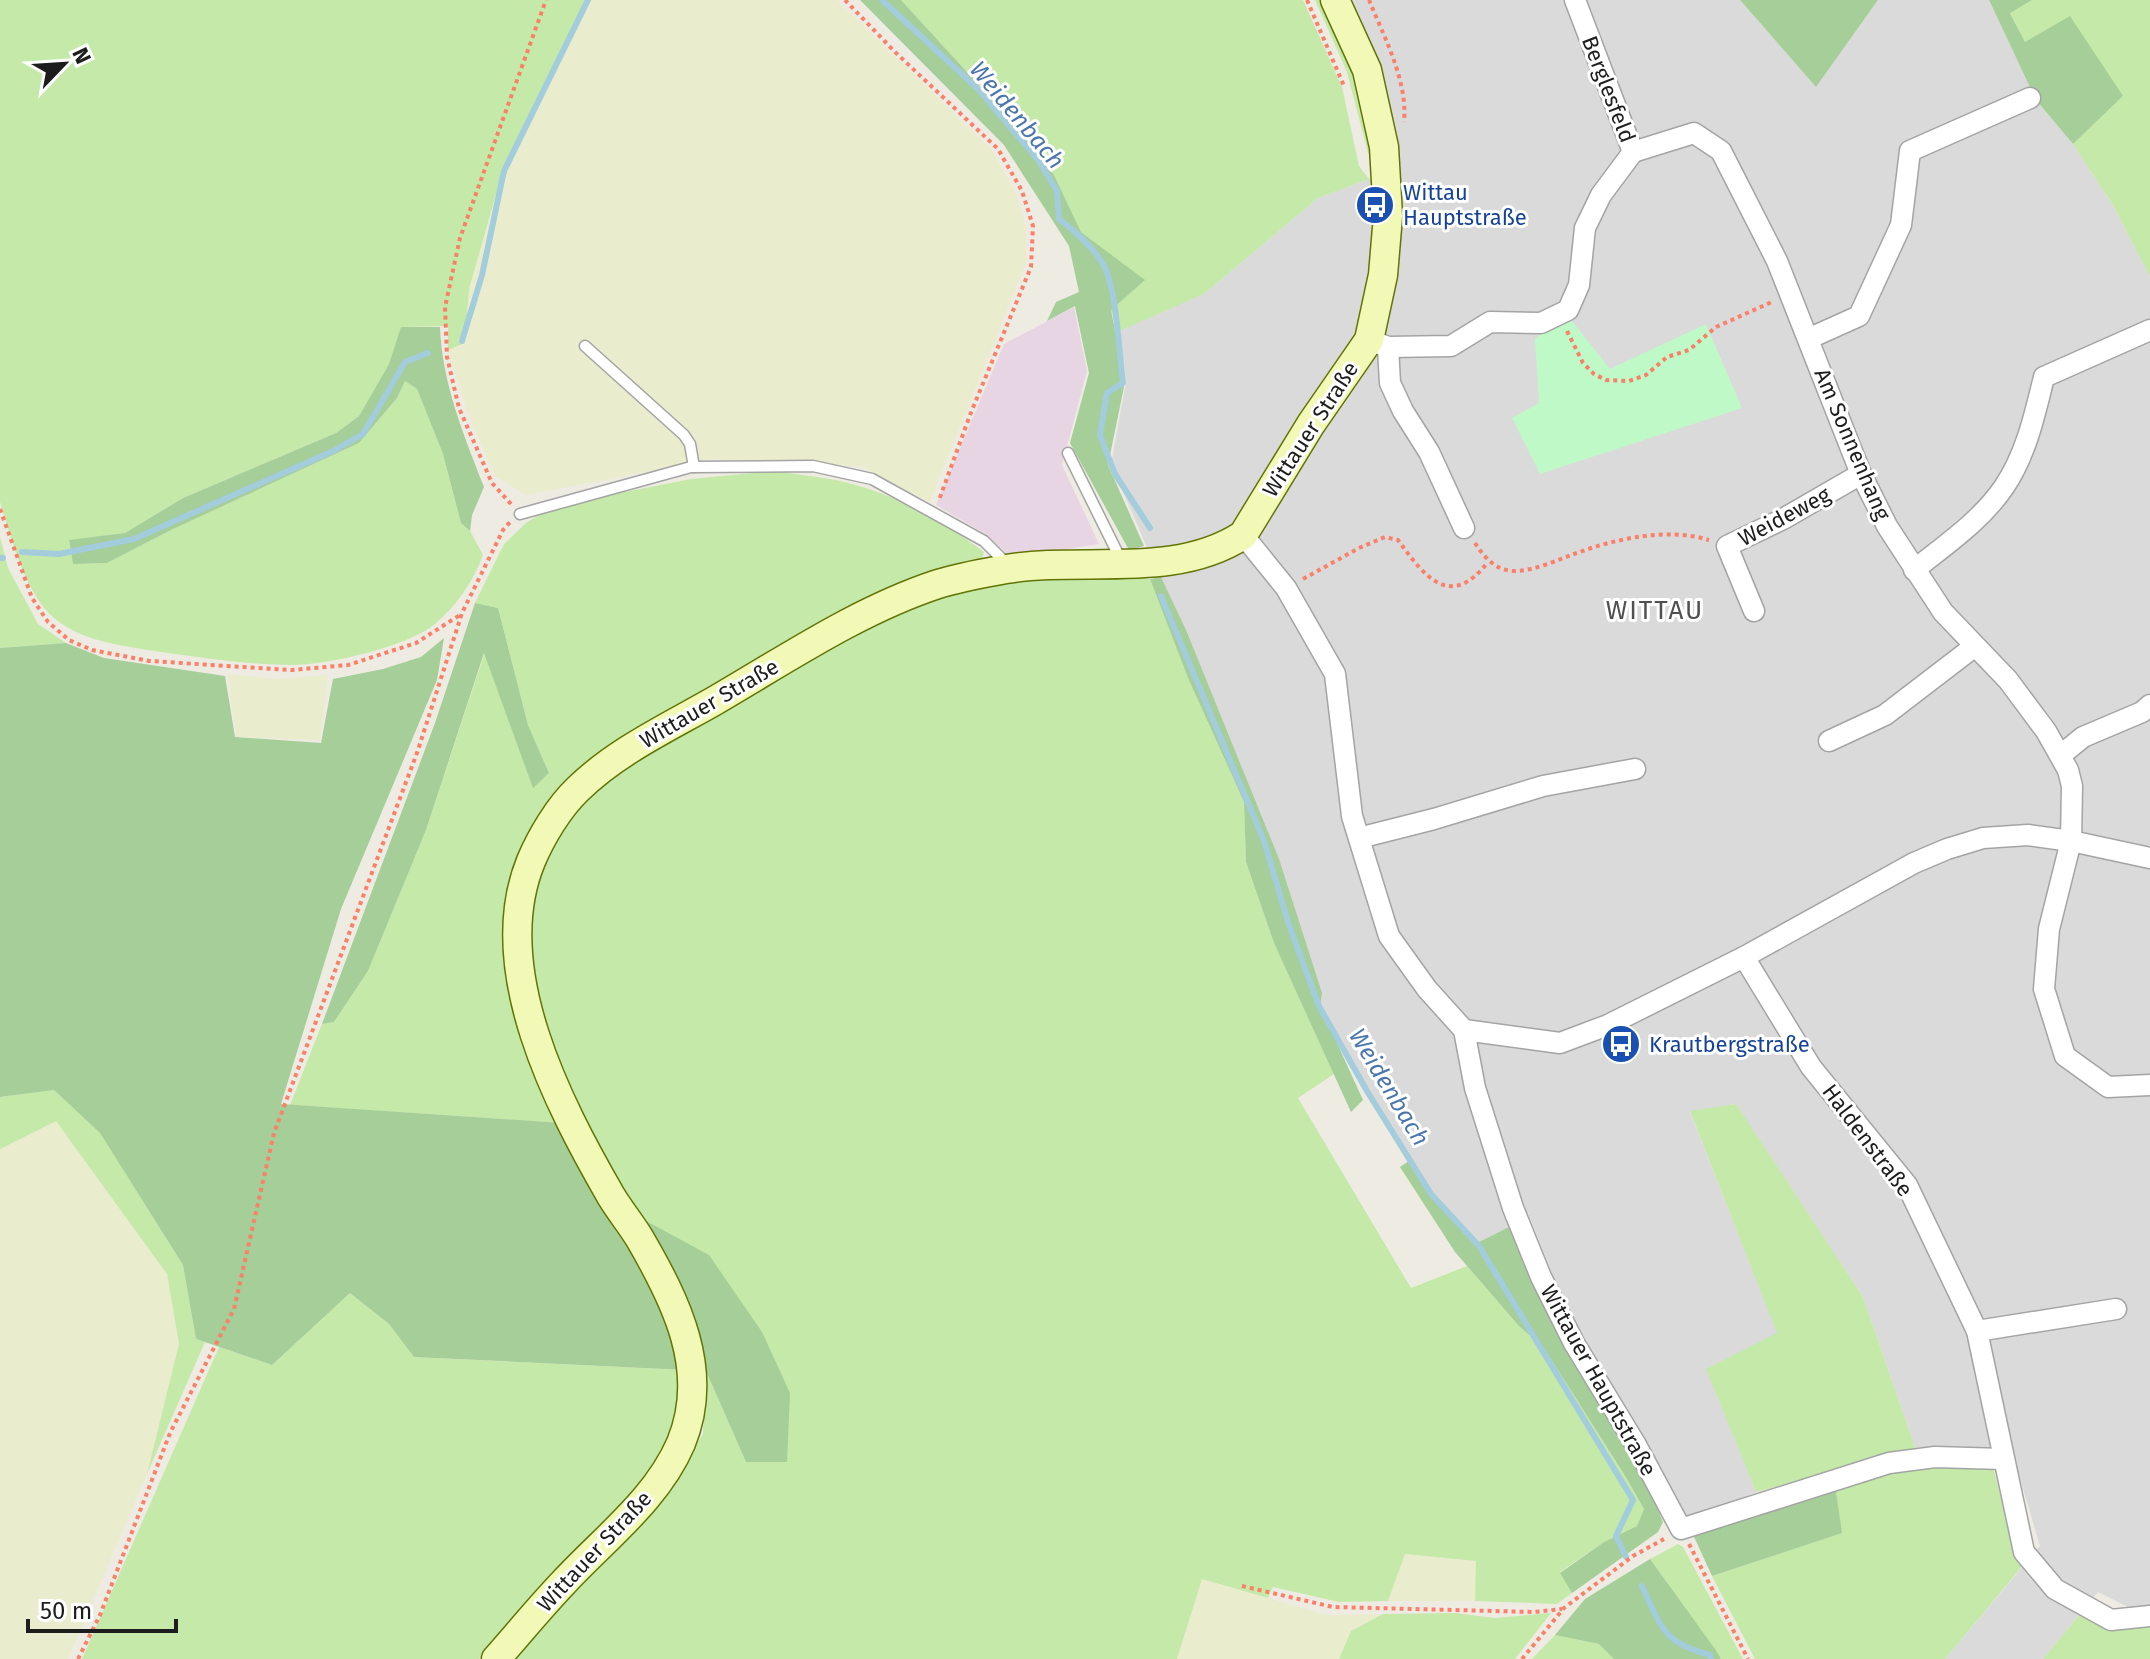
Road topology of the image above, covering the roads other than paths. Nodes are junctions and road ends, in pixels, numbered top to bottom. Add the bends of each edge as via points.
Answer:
1 (1335, 0) edge
2 (1575, 0) edge
3 (2030, 98) dead end
4 (1633, 152) junction
5 (2150, 330) edge
6 (1810, 338) junction
7 (1379, 344) junction
8 (585, 346) dead end
9 (1068, 453) dead end
10 (694, 467) junction
11 (1861, 474) junction
12 (520, 514) road end
13 (1464, 528) road end
14 (1243, 535) junction
15 (1123, 564) junction
16 (1011, 568) junction
17 (1914, 570) junction
18 (1754, 611) dead end
19 (1975, 646) junction
20 (2150, 705) edge
21 (1829, 741) dead end
22 (2061, 755) junction
23 (1635, 769) dead end
24 (1359, 838) junction
25 (2071, 841) junction
26 (2150, 858) edge
27 (1744, 957) junction
28 (1464, 1030) junction
29 (2150, 1085) edge
30 (2116, 1309) dead end
31 (1977, 1331) junction
32 (2003, 1459) junction
33 (2150, 1616) edge
34 (496, 1659) edge

1 - 7 street, Wittauer Straße via 1367,70 1384,147 1388,216
2 - 4 street, Berglesfeld
3 - 6 street via 1910,151 1901,225 1859,316
4 - 6 street, Am Sonnenhang via 1694,133 1721,151
4 - 7 street, Berglesfeld via 1601,195 1585,228 1579,285 1568,310 1541,323 1490,322 1451,346
5 - 17 street via 2044,377 2032,428 2005,486 1967,528
6 - 11 street, Am Sonnenhang
7 - 13 street via 1390,383
7 - 14 street, Wittauer Straße via 1311,424
8 - 10 lane via 684,435
9 - 15 lane
10 - 12 lane
10 - 16 lane via 813,466 872,479 984,541
11 - 17 street, Am Sonnenhang
11 - 18 street, Weideweg via 1727,546
14 - 15 street, Wittauer Straße via 1200,557
14 - 24 street via 1286,588 1335,674
15 - 16 street, Wittauer Straße
16 - 34 street, Wittauer Straße via 940,583 856,619 619,755 575,791 530,863 519,912 518,967 532,1028 571,1119 669,1296 693,1363 693,1396 681,1444 661,1478
17 - 19 street, Am Sonnenhang
19 - 21 street via 1885,715
19 - 22 street, Am Sonnenhang via 2008,680
20 - 22 street via 2083,737
22 - 25 street, Am Sonnenhang via 2072,786
23 - 24 street via 1543,786
24 - 28 street via 1389,936
25 - 26 street
25 - 27 street via 2028,835 1983,838 1947,849
25 - 29 street, Am Sonnenhang via 2049,929 2044,989 2065,1056 2108,1087
27 - 28 street via 1608,1025 1560,1043
27 - 31 street, Haldenstraße via 1811,1067 1907,1185
28 - 32 street, Wittauer Hauptstraße via 1475,1088 1541,1277 1681,1529 1889,1463 1935,1457
30 - 31 street
31 - 32 street, Haldenstraße
32 - 33 street, Haldenstraße via 2024,1552 2055,1589 2111,1620

